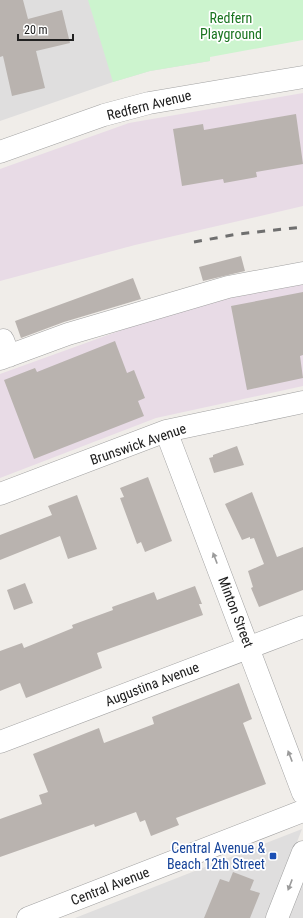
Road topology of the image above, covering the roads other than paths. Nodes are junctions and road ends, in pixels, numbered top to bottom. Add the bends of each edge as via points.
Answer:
1 (303, 76) edge
2 (0, 152) edge
3 (303, 273) edge
4 (3, 352) edge
5 (303, 402) edge
6 (166, 431) junction
7 (0, 494) edge
8 (303, 626) edge
9 (249, 647) junction
10 (0, 742) edge
11 (303, 793) edge
12 (303, 811) edge
13 (303, 852) edge
14 (28, 918) edge
15 (277, 918) edge

1 - 2 street, Redfern Avenue via 149,103 104,115
3 - 4 street via 228,287
5 - 6 street, Brunswick Avenue
6 - 7 street, Brunswick Avenue
9 -> 6 street, Minton Street
8 - 9 street, Augustina Avenue
9 - 10 street, Augustina Avenue
11 -> 9 street, Minton Street
12 - 14 street, Central Avenue
13 -> 15 street

